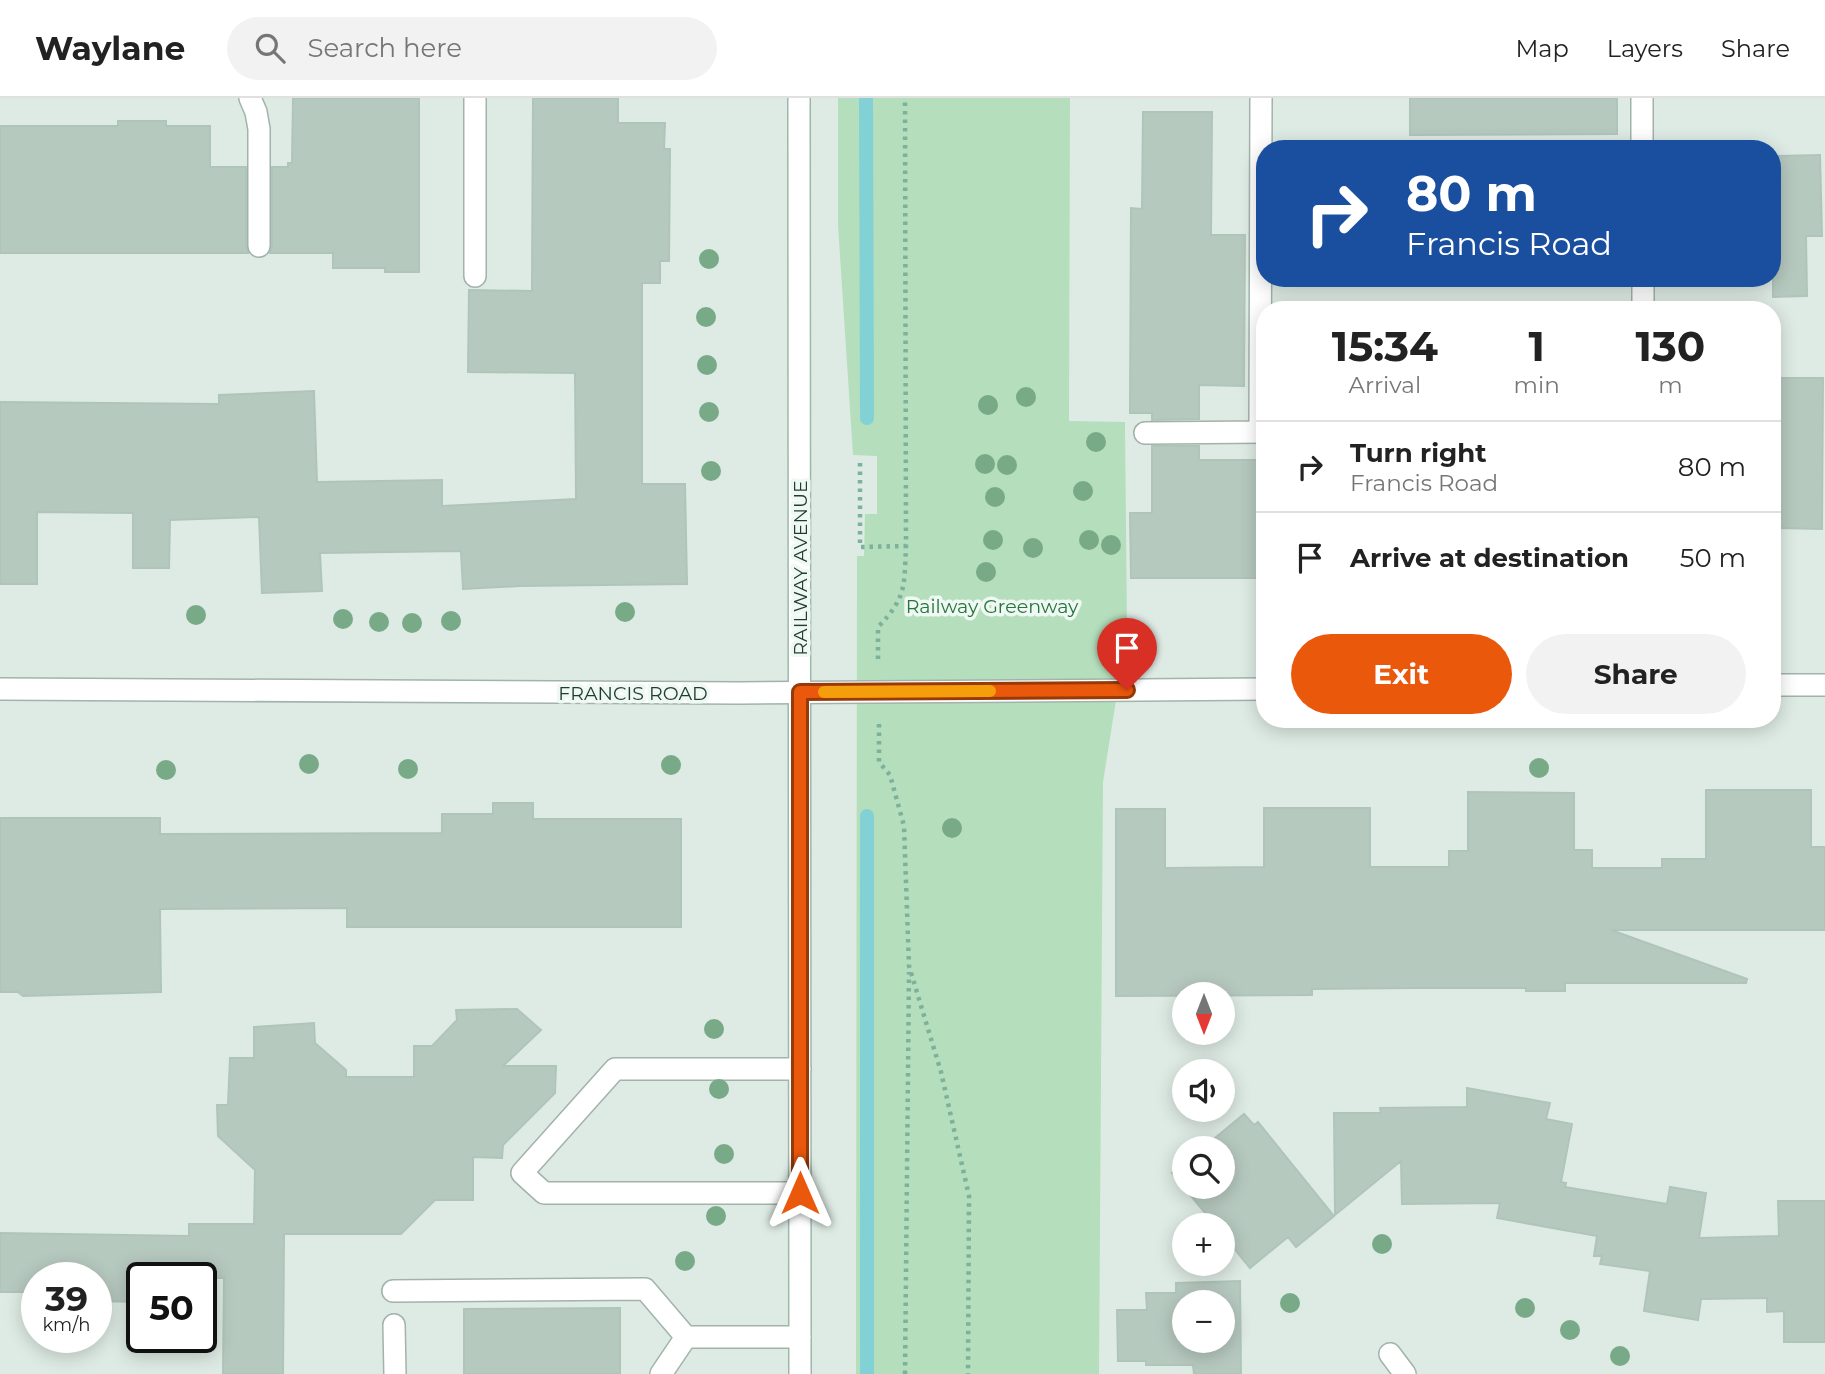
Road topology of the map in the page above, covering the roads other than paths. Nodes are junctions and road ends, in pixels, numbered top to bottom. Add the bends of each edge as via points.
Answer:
1 (250, 98) edge
2 (475, 98) edge
3 (799, 98) edge
4 (1261, 98) edge
5 (1642, 98) edge
6 (1261, 140) edge
7 (1642, 140) edge
8 (259, 246) dead end
9 (475, 276) dead end
10 (1256, 432) edge
11 (1145, 433) dead end
12 (1781, 685) edge
13 (1825, 685) edge
14 (0, 689) edge
15 (1256, 689) edge
16 (800, 692) junction
17 (800, 1069) junction
18 (800, 1193) junction
19 (393, 1290) dead end
20 (394, 1325) dead end
21 (800, 1336) junction
22 (686, 1337) junction
23 (1390, 1354) dead end
24 (395, 1374) edge
25 (661, 1374) edge
26 (800, 1374) edge
27 (1405, 1374) edge

1 - 8 street via 259,129
2 - 9 street
3 - 16 street, RAILWAY AVENUE
4 - 6 street
5 - 7 street
10 - 11 street
12 - 13 street
14 - 16 street, FRANCIS ROAD
15 - 16 street, FRANCIS ROAD
16 - 17 street, RAILWAY AVENUE
17 - 18 street, RAILWAY AVENUE
17 - 18 street via 615,1069 522,1173 544,1193
18 - 21 street, RAILWAY AVENUE
19 - 22 street via 645,1289
20 - 24 street
21 - 22 street
21 - 26 street, RAILWAY AVENUE
22 - 25 street
23 - 27 street

